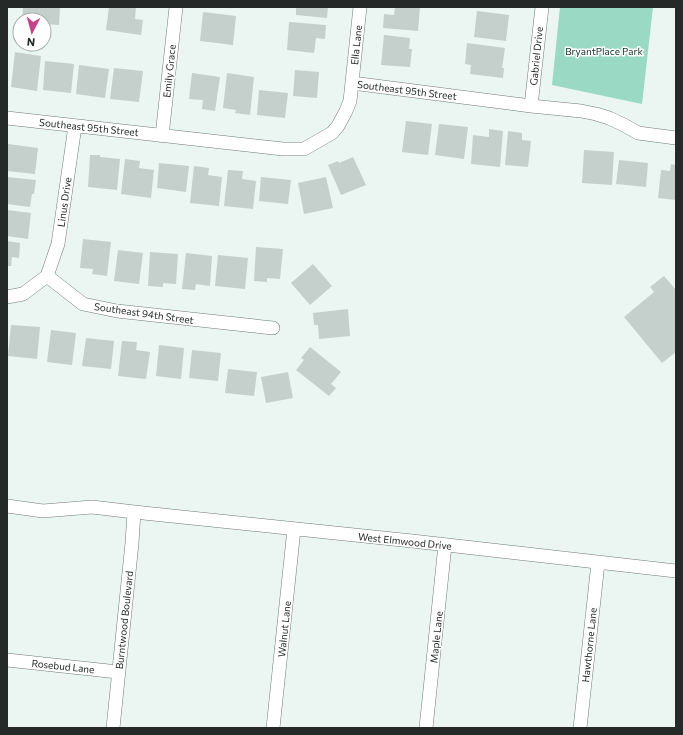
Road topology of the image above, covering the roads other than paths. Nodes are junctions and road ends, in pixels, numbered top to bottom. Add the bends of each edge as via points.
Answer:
1 (176, 7) edge
2 (360, 7) edge
3 (542, 7) edge
4 (352, 82) junction
5 (531, 106) junction
6 (7, 118) edge
7 (75, 126) junction
8 (162, 136) junction
9 (676, 138) edge
10 (47, 276) junction
11 (7, 297) edge
12 (273, 328) dead end
13 (7, 506) edge
14 (134, 512) junction
15 (294, 529) junction
16 (445, 545) junction
17 (598, 563) junction
18 (676, 571) edge
19 (7, 660) edge
20 (118, 672) junction
21 (113, 728) edge
22 (273, 728) edge
23 (426, 728) edge
24 (580, 728) edge

1 - 8 street, Emily Grace
2 - 4 street, Ella Lane
3 - 5 street, Gabriel Drive
4 - 5 street, Southeast 95th Street
4 - 8 street, Southeast 95th Street via 350,101 338,126 332,133 304,149
5 - 9 street, Southeast 95th Street via 596,114 638,133
6 - 7 street, Southeast 95th Street
7 - 8 street, Southeast 95th Street
7 - 10 street, Linus Drive via 58,244
10 - 11 street via 23,294
10 - 12 street, Southeast 94th Street via 82,304 117,311
13 - 14 street, West Elmwood Drive via 43,511 92,507
14 - 15 street, West Elmwood Drive
14 - 20 street, Burntwood Boulevard
15 - 16 street, West Elmwood Drive
15 - 22 street, Walnut Lane
16 - 17 street, West Elmwood Drive
16 - 23 street, Maple Lane
17 - 18 street, West Elmwood Drive
17 - 24 street, Hawthorne Lane
19 - 20 street, Rosebud Lane
20 - 21 street, Burntwood Boulevard

